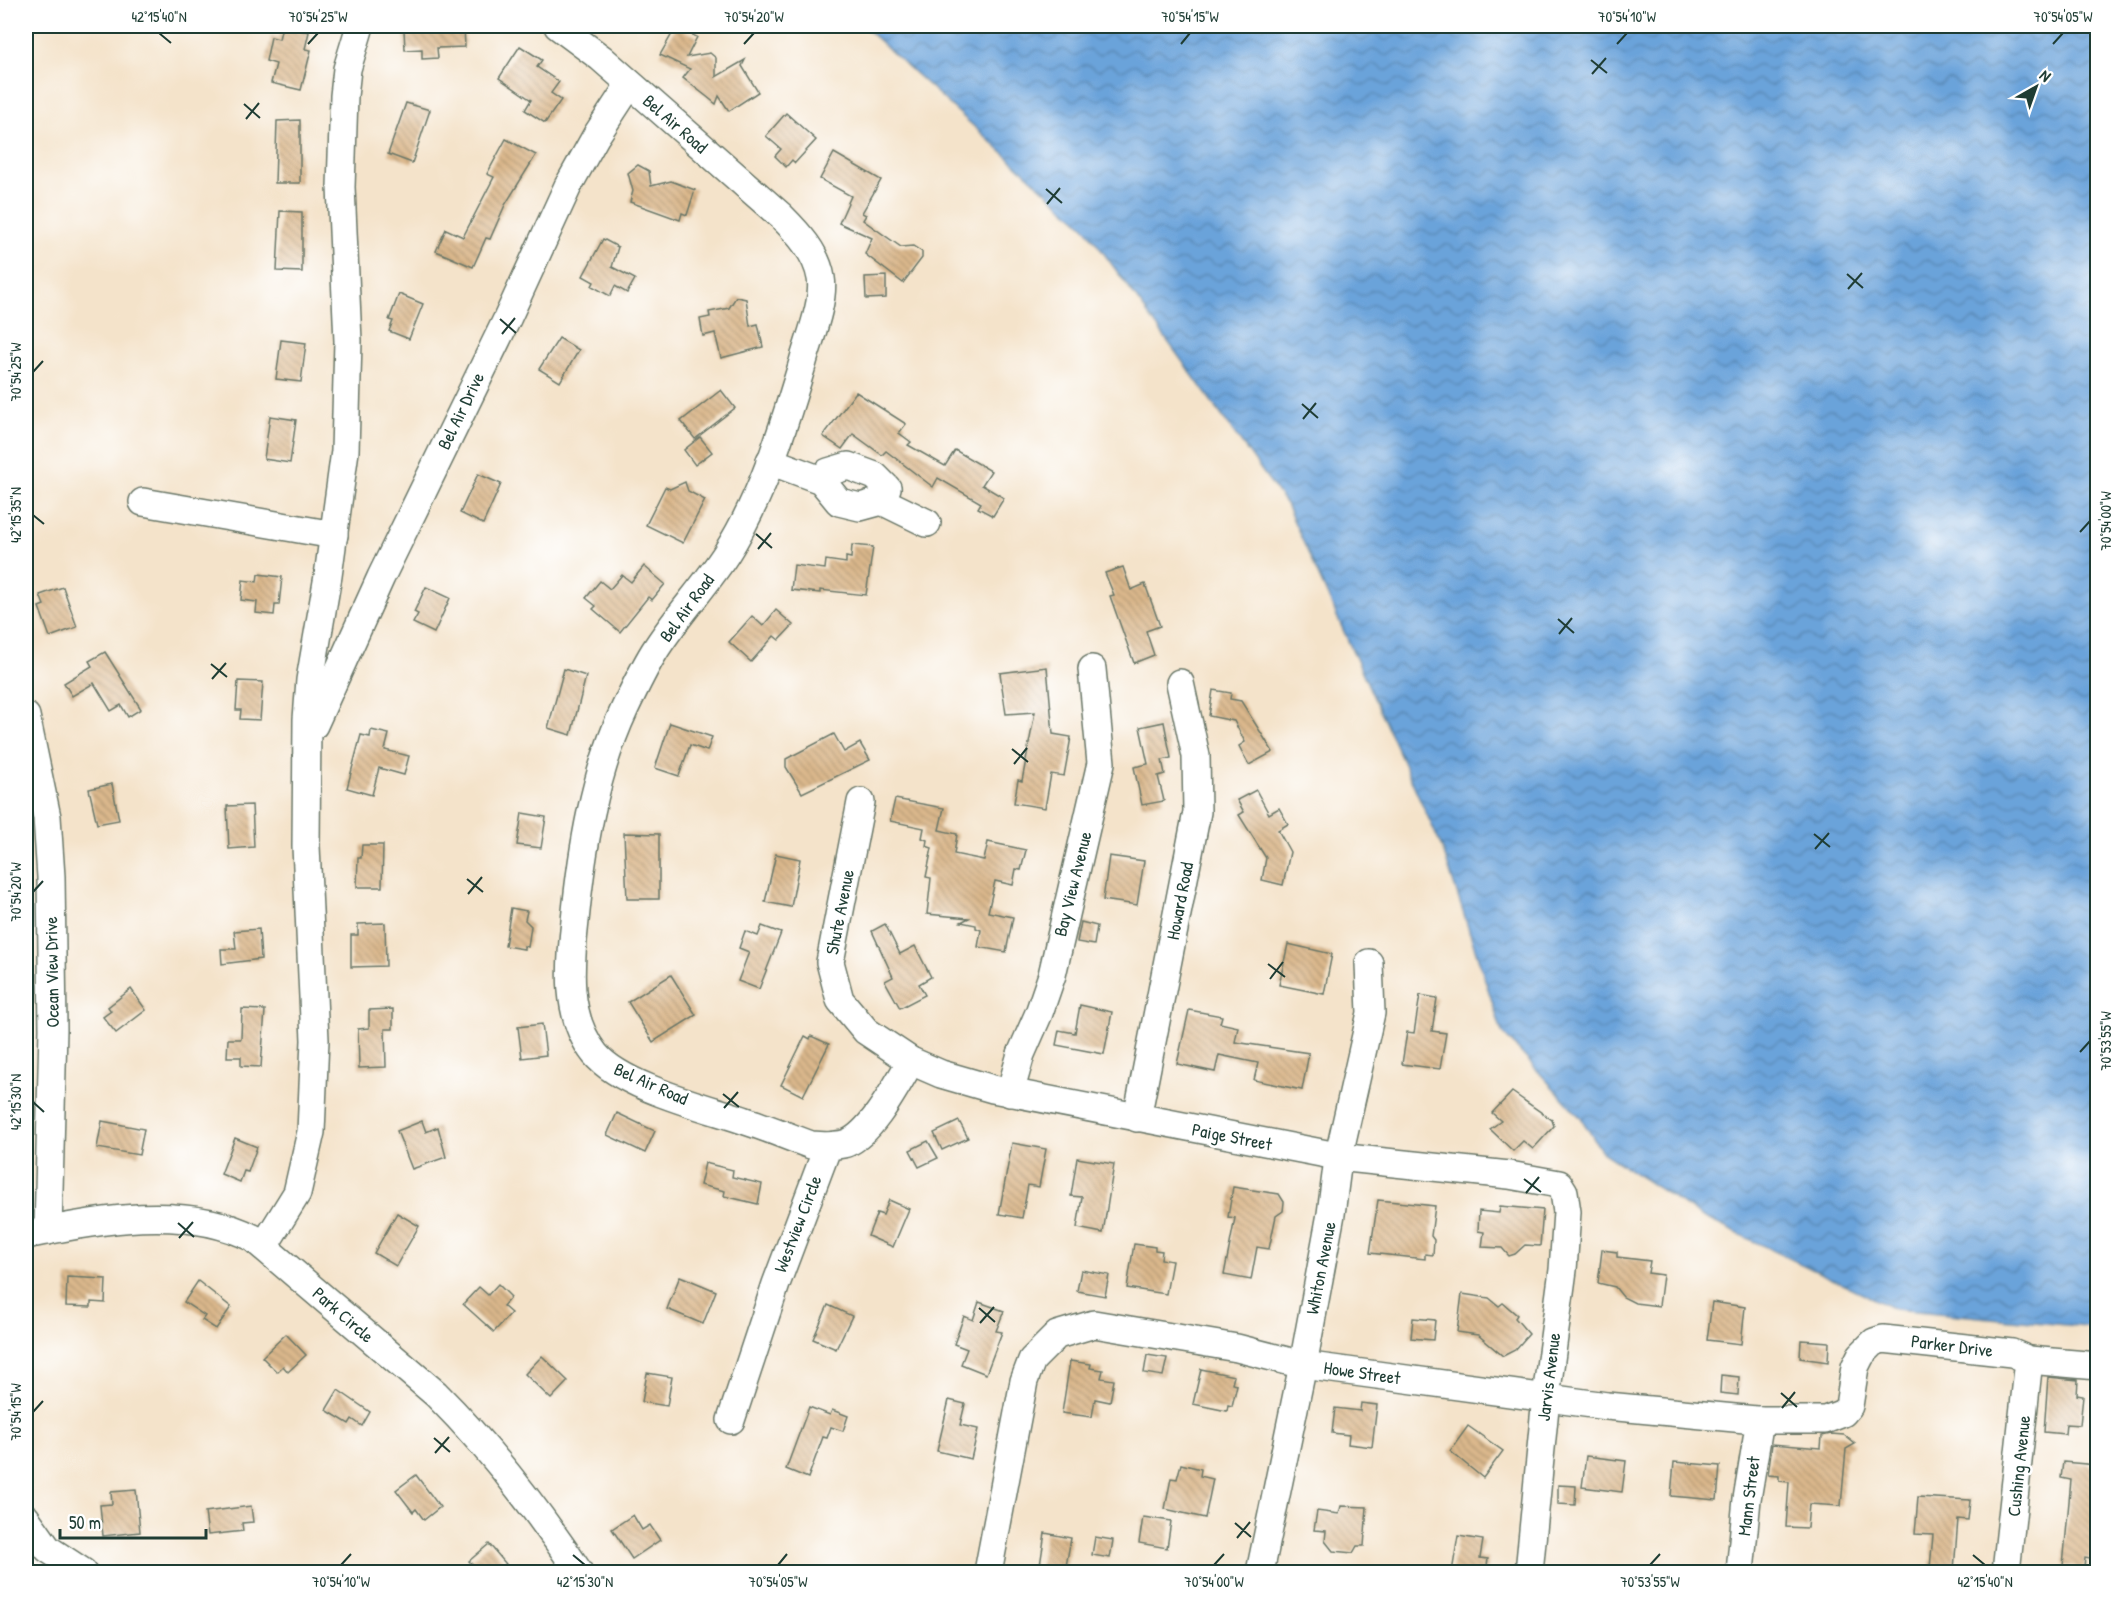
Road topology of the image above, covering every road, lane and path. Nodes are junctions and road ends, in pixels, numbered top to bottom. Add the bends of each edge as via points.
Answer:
1 (360, 26) edge
2 (558, 26) edge
3 (630, 84) junction
4 (770, 461) junction
5 (143, 502) dead end
6 (927, 523) dead end
7 (334, 535) junction
8 (1092, 669) dead end
9 (1179, 683) dead end
10 (26, 716) edge
11 (306, 746) junction
12 (29, 749) edge
13 (861, 802) dead end
14 (1369, 963) dead end
15 (911, 1061) junction
16 (1010, 1093) junction
17 (1137, 1118) junction
18 (828, 1146) junction
19 (1339, 1157) junction
20 (1559, 1184) joint
21 (37, 1233) edge
22 (264, 1246) junction
23 (1874, 1342) joint
24 (2029, 1360) junction
25 (1303, 1365) junction
26 (2097, 1366) edge
27 (1546, 1398) junction
28 (731, 1420) dead end
29 (1760, 1420) junction
30 (26, 1518) edge
31 (83, 1572) edge
32 (579, 1572) edge
33 (988, 1572) edge
34 (1260, 1572) edge
35 (1529, 1572) edge
36 (1740, 1572) edge
37 (2006, 1572) edge

1 - 7 street via 347,69 344,96 341,187 347,395 345,451
2 - 3 street, Bel Air Road
3 - 4 street, Bel Air Road via 800,236 821,278 817,312
3 - 11 street, Bel Air Drive via 568,186 367,607
4 - 6 street via 821,480 839,502 860,507 882,501
4 - 18 street, Bel Air Road via 726,554 654,652 624,711 597,788 588,830 570,975 574,1010 583,1036 610,1068 674,1097 811,1145
5 - 7 street
7 - 11 street via 310,680
8 - 16 street, Bay View Avenue via 1101,763 1052,975
9 - 17 street, Howard Road via 1196,756 1197,812
10 - 12 street, Ocean View Drive
11 - 22 street via 315,1040 311,1132 297,1193
12 - 21 street, Ocean View Drive via 47,817 51,877 53,1029
13 - 15 street, Shute Avenue via 830,962 832,977 840,1000 866,1031
14 - 19 street, Whiton Avenue via 1371,1013
15 - 16 street, Paige Street via 941,1074
15 - 18 street via 865,1130 848,1143
16 - 17 street, Paige Street
17 - 19 street, Paige Street
18 - 28 street, Westview Circle
19 - 20 street, Paige Street
19 - 25 street, Whiton Avenue
20 - 27 street, Jarvis Avenue via 1567,1212
21 - 22 street, Park Circle via 159,1218 233,1227
22 - 32 street, Park Circle via 463,1421
23 - 24 street, Parker Drive via 1893,1338 2012,1353
23 - 29 street, Howe Street via 1858,1361 1849,1406 1843,1413 1825,1420
24 - 26 street, Parker Drive
24 - 37 street, Cushing Avenue
25 - 27 street, Howe Street
25 - 33 street, Howe Street via 1115,1325 1094,1324 1057,1335 1032,1360 1023,1381
25 - 34 street, Whiton Avenue
27 - 29 street, Howe Street
27 - 35 street, Jarvis Avenue
29 - 36 street, Mann Street
30 - 31 street via 48,1549

